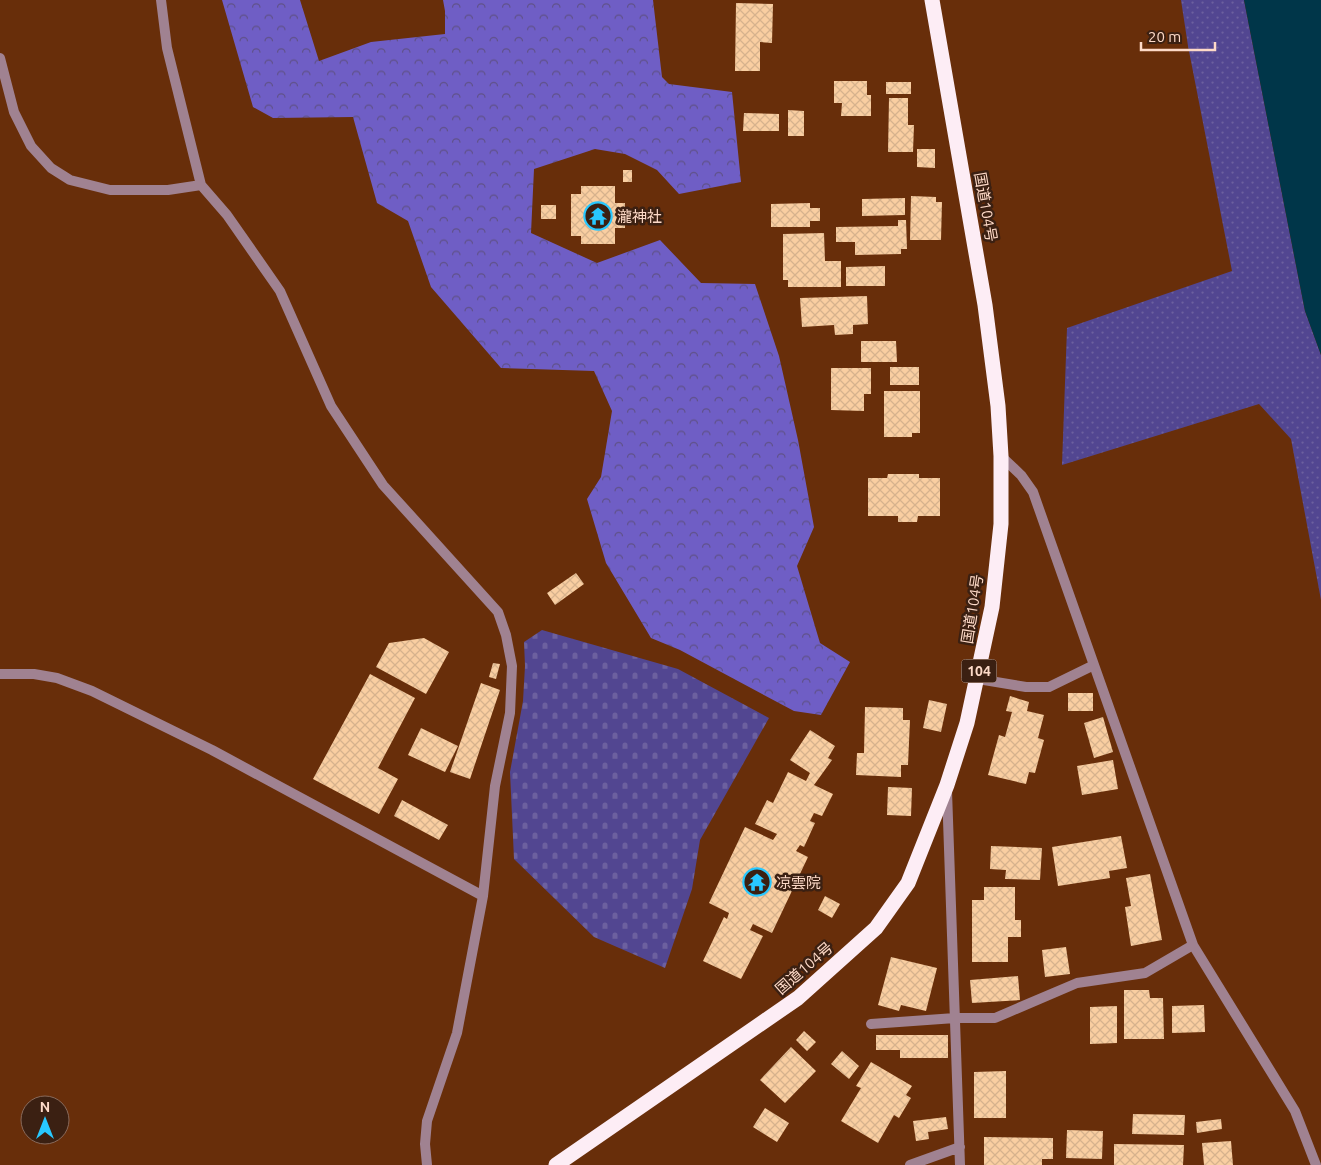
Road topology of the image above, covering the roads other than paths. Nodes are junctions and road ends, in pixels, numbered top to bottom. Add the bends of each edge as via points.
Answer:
1 (162, 0) edge
2 (932, 0) edge
3 (0, 58) edge
4 (201, 185) junction
5 (1001, 456) junction
6 (1094, 665) junction
7 (0, 674) edge
8 (978, 679) junction
9 (947, 785) junction
10 (483, 896) junction
11 (1193, 945) junction
12 (955, 1018) junction
13 (870, 1024) dead end
14 (960, 1147) junction
15 (427, 1165) edge
16 (556, 1165) edge
17 (910, 1165) edge
18 (960, 1165) edge
19 (1316, 1165) edge

1 - 4 street via 167,48
2 - 5 highway, 国道104号 / 104 via 985,305
3 - 4 street via 14,112 31,146 52,168 70,180 110,190 168,190
4 - 10 street via 227,215 280,291 331,406 383,485 498,612 512,666 510,713 495,786
5 - 6 street via 1034,492
5 - 8 highway, 国道104号 / 104 via 1001,524 992,607
6 - 8 street via 1049,687 1026,687
6 - 11 street
7 - 10 street via 57,678 92,691 221,755
8 - 9 highway, 国道104号 / 104
9 - 12 street
9 - 16 highway, 国道104号 / 104 via 908,883 876,928 798,998
10 - 15 street via 457,1033 427,1121
11 - 12 street via 1146,973 1077,983 995,1018
11 - 19 street via 1295,1111
12 - 13 street
12 - 14 street
14 - 17 street
14 - 18 street

